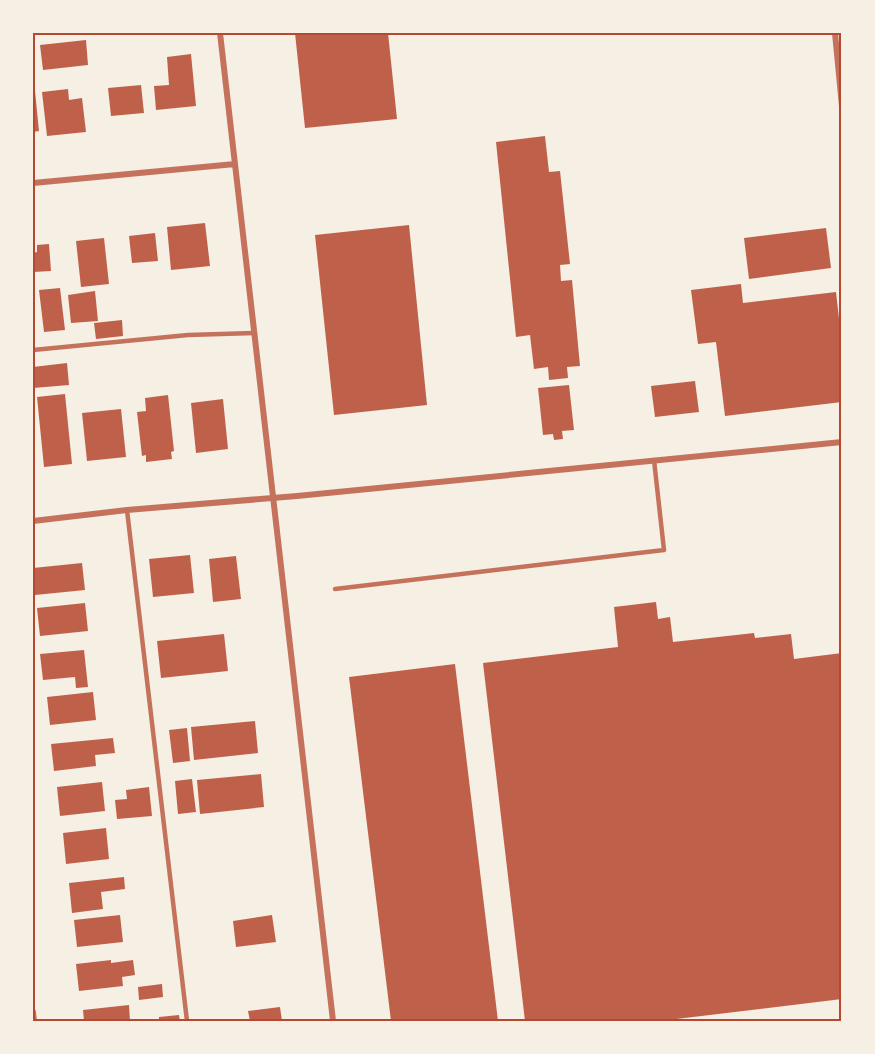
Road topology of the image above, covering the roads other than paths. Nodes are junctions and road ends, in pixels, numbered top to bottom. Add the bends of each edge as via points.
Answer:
1 (220, 33) edge
2 (835, 33) edge
3 (842, 106) edge
4 (235, 164) junction
5 (33, 183) edge
6 (254, 333) junction
7 (33, 350) edge
8 (842, 442) edge
9 (654, 460) junction
10 (273, 498) junction
11 (128, 510) junction
12 (33, 521) edge
13 (335, 589) dead end
14 (33, 1012) edge
15 (34, 1021) edge
16 (187, 1021) edge
17 (333, 1021) edge

1 - 4 street
2 - 3 street
4 - 5 street
4 - 6 street
6 - 7 lane via 188,335
6 - 10 street
8 - 9 street
9 - 10 street
9 - 13 lane via 664,550
10 - 11 street
10 - 17 street
11 - 12 street
11 - 16 lane
14 - 15 street

